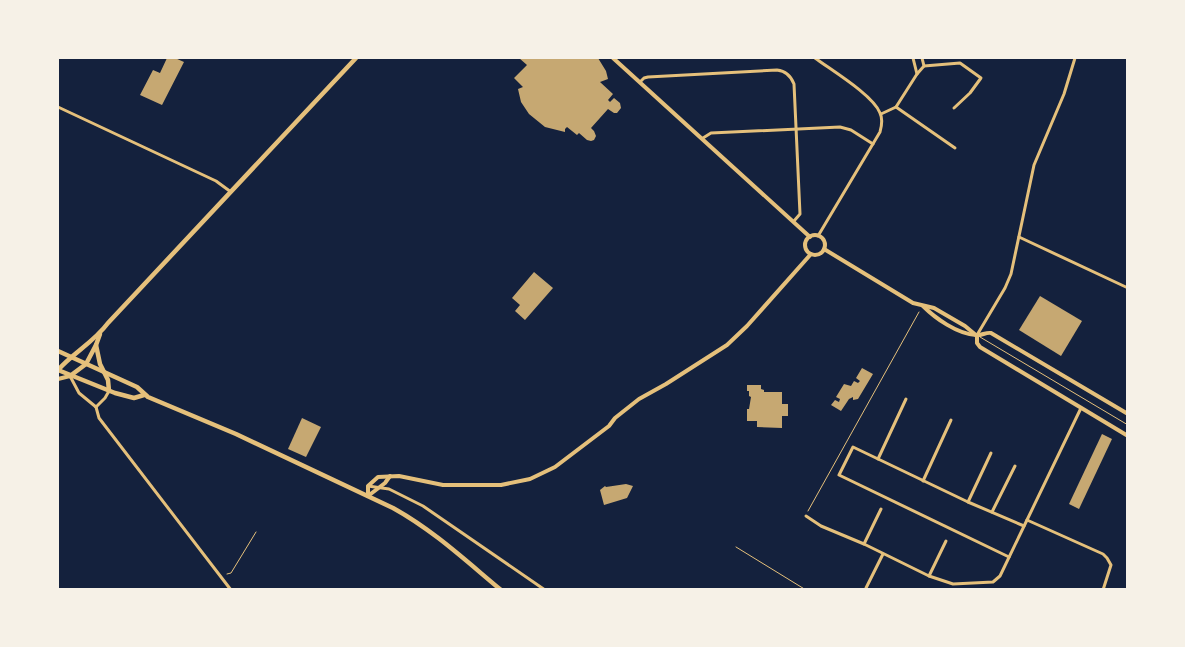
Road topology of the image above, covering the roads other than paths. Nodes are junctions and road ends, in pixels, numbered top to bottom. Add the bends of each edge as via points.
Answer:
1 (356, 58) edge
2 (613, 58) edge
3 (815, 58) edge
4 (914, 58) edge
5 (922, 58) edge
6 (1075, 58) edge
7 (924, 66) junction
8 (917, 74) junction
9 (640, 82) junction
10 (58, 106) edge
11 (896, 107) junction
12 (954, 108) dead end
13 (881, 114) junction
14 (796, 129) junction
15 (703, 138) junction
16 (872, 144) junction
17 (956, 148) dead end
18 (231, 192) junction
19 (794, 221) junction
20 (818, 236) junction
21 (810, 237) junction
22 (1019, 237) junction
23 (824, 249) junction
24 (811, 254) junction
25 (1128, 288) edge
26 (923, 306) junction
27 (100, 334) junction
28 (977, 336) junction
29 (96, 346) junction
30 (58, 351) edge
31 (70, 356) junction
32 (86, 364) junction
33 (58, 370) edge
34 (104, 372) junction
35 (70, 376) junction
36 (58, 379) edge
37 (108, 391) junction
38 (144, 395) junction
39 (906, 399) dead end
40 (96, 407) junction
41 (1081, 408) junction
42 (1128, 414) edge
43 (951, 420) dead end
44 (1128, 425) edge
45 (1128, 436) edge
46 (991, 453) dead end
47 (878, 459) junction
48 (1015, 466) dead end
49 (390, 476) junction
50 (923, 480) junction
51 (368, 486) junction
52 (380, 487) junction
53 (368, 496) junction
54 (968, 502) junction
55 (881, 509) dead end
56 (992, 512) junction
57 (806, 516) road end
58 (1027, 520) junction
59 (1024, 526) junction
60 (946, 540) dead end
61 (864, 544) junction
62 (883, 554) junction
63 (1009, 557) junction
64 (929, 576) junction
65 (866, 588) edge
66 (230, 590) edge
67 (501, 590) edge
68 (545, 590) edge
69 (1103, 590) edge

1 - 18 main road
2 - 9 street
3 - 13 street via 871,100
4 - 8 street
5 - 7 street
6 - 22 street via 1066,89 1034,165
7 - 8 street
7 - 12 street via 960,63 981,78
8 - 11 street
9 - 14 street via 648,77 782,71 794,84
9 - 15 street
10 - 18 street via 216,181
11 - 13 street
11 - 17 street
13 - 16 street via 880,132
14 - 15 street via 711,134
14 - 16 street via 846,128
14 - 19 street via 800,214
15 - 19 street
16 - 20 street
18 - 27 main road
19 - 21 street
20 - 21 street
20 - 23 street via 824,242
21 - 24 street via 805,245
22 - 25 street
22 - 28 street via 1008,281
23 - 24 street via 818,254
23 - 26 street
24 - 49 street via 727,345 639,399 609,426 546,472 522,482 501,485 443,485
26 - 28 street via 934,308
26 - 28 street via 930,314 961,332
27 - 29 main road
27 - 31 main road
28 - 41 street via 980,347
28 - 42 street via 991,332
28 - 44 lane
29 - 32 main road
29 - 34 main road
30 - 31 main road
31 - 32 main road
31 - 33 main road
32 - 34 main road
32 - 35 main road
33 - 35 main road
34 - 37 main road
34 - 38 main road via 137,387
35 - 36 street
35 - 37 main road
35 - 40 street via 79,393
37 - 38 main road via 134,398
37 - 40 street
38 - 53 main road
39 - 47 street
40 - 66 street via 99,418
41 - 45 street
41 - 58 street
43 - 50 street
46 - 54 street
47 - 50 street
47 - 63 street via 853,447 839,475
48 - 56 street
49 - 51 street via 378,477
49 - 52 street
50 - 54 street
51 - 52 street
51 - 53 street
52 - 53 street
52 - 68 street via 439,516
53 - 67 main road via 426,528
54 - 56 street
55 - 61 street
56 - 59 street
57 - 61 street
58 - 59 street
58 - 69 street via 1103,554 1111,565
59 - 63 street
60 - 64 street
61 - 62 street
62 - 64 street
62 - 65 street
63 - 64 street via 1000,576 993,582 953,584

